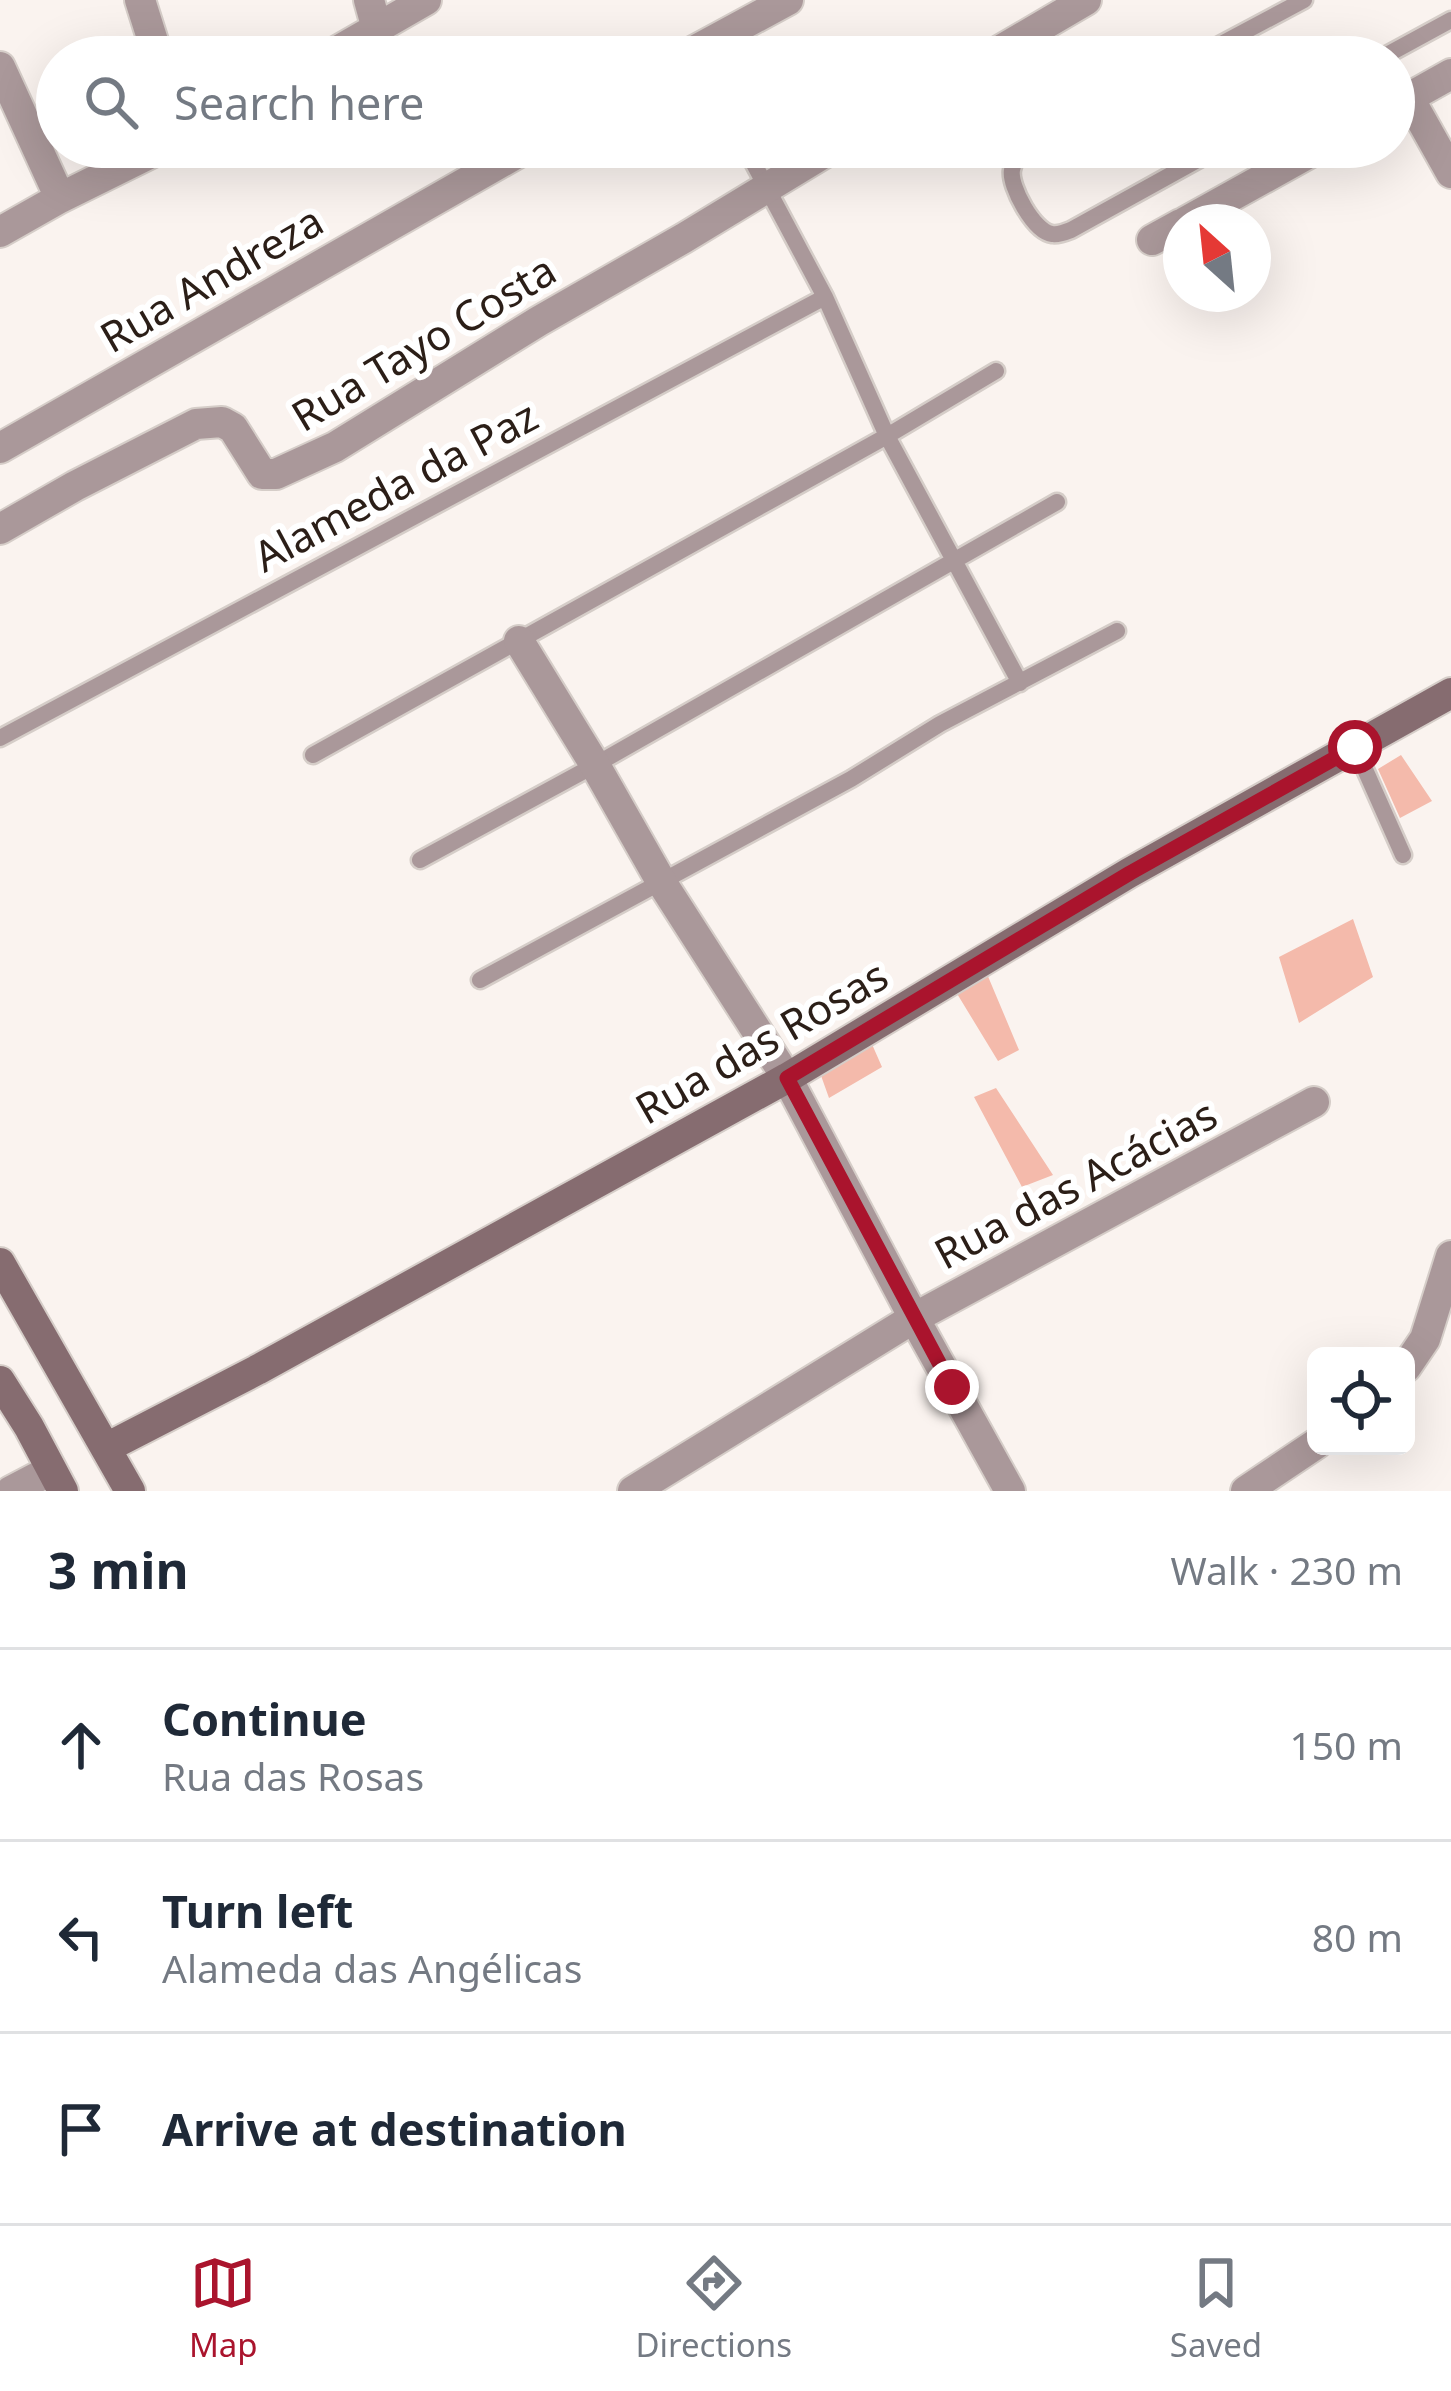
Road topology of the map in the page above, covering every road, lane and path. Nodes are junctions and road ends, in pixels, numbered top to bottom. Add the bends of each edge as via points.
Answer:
1 (140, 0) edge
2 (426, 0) edge
3 (788, 0) edge
4 (1304, 0) edge
5 (1069, 4) edge
6 (373, 15) edge
7 (1451, 20) edge
8 (151, 36) edge
9 (350, 36) edge
10 (725, 36) edge
11 (1021, 36) edge
12 (1236, 36) edge
13 (1415, 40) edge
14 (0, 67) edge
15 (1451, 74) edge
16 (1415, 95) edge
17 (1415, 121) edge
18 (36, 146) edge
19 (46, 168) edge
20 (121, 168) edge
21 (491, 168) edge
22 (756, 168) edge
23 (798, 168) edge
24 (1013, 168) edge
25 (1183, 168) edge
26 (1282, 168) edge
27 (1451, 173) edge
28 (766, 187) junction
29 (60, 198) junction
30 (1217, 204) edge
31 (0, 232) edge
32 (1163, 234) edge
33 (1151, 240) dead end
34 (825, 297) junction
35 (996, 370) dead end
36 (887, 436) junction
37 (0, 448) edge
38 (1057, 502) dead end
39 (0, 529) edge
40 (955, 558) junction
41 (1117, 631) dead end
42 (519, 641) junction
43 (1019, 683) junction
44 (1451, 693) edge
45 (0, 738) edge
46 (1355, 747) junction
47 (313, 755) dead end
48 (595, 765) junction
49 (1403, 855) dead end
50 (420, 860) dead end
51 (662, 884) junction
52 (480, 980) dead end
53 (787, 1078) junction
54 (1313, 1102) dead end
55 (1451, 1256) edge
56 (0, 1263) edge
57 (914, 1318) junction
58 (1415, 1354) edge
59 (0, 1381) edge
60 (106, 1448) junction
61 (1307, 1450) edge
62 (57, 1480) edge
63 (11, 1491) edge
64 (130, 1491) edge
65 (633, 1491) edge
66 (1010, 1491) edge
67 (1246, 1491) edge

1 - 8 street
2 - 6 street
3 - 10 street
4 - 12 lane
5 - 11 street
6 - 9 street
7 - 13 lane
14 - 18 street
15 - 16 street
17 - 27 street
19 - 29 street
20 - 29 street
21 - 37 street, Rua Andreza
22 - 28 lane
23 - 28 street, Rua Tayo Costa
24 - 25 lane via 1032,220 1054,236
26 - 30 street
28 - 34 lane
28 - 39 street, Rua Tayo Costa via 291,469 268,476 233,428 196,424
29 - 31 street
32 - 33 street
34 - 36 lane
34 - 45 lane, Alameda da Paz
35 - 36 lane
36 - 40 lane
36 - 42 lane
38 - 40 lane
40 - 43 lane
40 - 48 lane
41 - 43 lane
42 - 47 lane
42 - 48 street
43 - 51 lane
44 - 46 street, Rua das Rosas
46 - 49 lane
46 - 53 street, Rua das Rosas
48 - 50 lane
48 - 51 street
51 - 52 lane
51 - 53 street
53 - 57 street
53 - 60 street, Rua das Rosas
54 - 57 street, Rua das Acácias
55 - 58 street
56 - 60 street
57 - 65 street, Rua das Acácias
57 - 66 street
59 - 62 street
60 - 64 street
61 - 67 street
62 - 63 street

